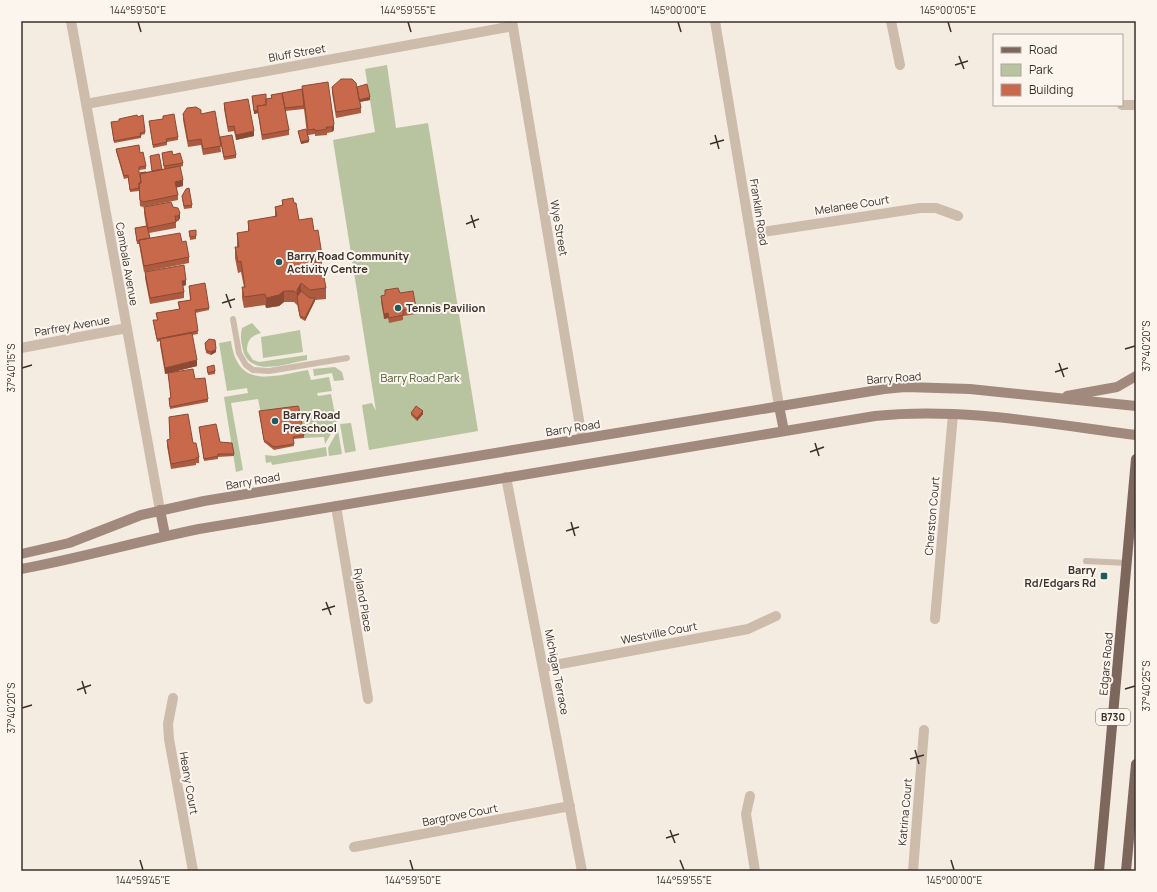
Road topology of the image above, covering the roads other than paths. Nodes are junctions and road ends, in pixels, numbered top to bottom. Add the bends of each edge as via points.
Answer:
1 (71, 21) edge
2 (715, 21) edge
3 (891, 21) edge
4 (512, 24) edge
5 (900, 65) dead end
6 (86, 104) junction
7 (1123, 105) edge
8 (1136, 106) edge
9 (958, 216) dead end
10 (750, 234) junction
11 (233, 320) dead end
12 (127, 328) junction
13 (21, 348) edge
14 (348, 358) dead end
15 (1136, 376) edge
16 (1055, 398) junction
17 (779, 406) junction
18 (1136, 406) edge
19 (953, 414) junction
20 (784, 431) junction
21 (1136, 435) edge
22 (582, 438) junction
23 (1136, 459) edge
24 (506, 477) junction
25 (336, 506) junction
26 (160, 510) junction
27 (165, 535) junction
28 (21, 554) edge
29 (1086, 560) dead end
30 (1127, 564) junction
31 (21, 569) edge
32 (776, 616) dead end
33 (935, 619) dead end
34 (544, 667) junction
35 (173, 698) dead end
36 (368, 699) dead end
37 (924, 730) dead end
38 (1136, 764) edge
39 (750, 796) dead end
40 (570, 806) junction
41 (354, 847) dead end
42 (193, 871) edge
43 (582, 871) edge
44 (755, 871) edge
45 (913, 871) edge
46 (1099, 871) edge
47 (1126, 871) edge

1 - 6 street, Cambala Avenue
2 - 10 street, Franklin Road
3 - 5 street
4 - 6 street, Bluff Street
4 - 22 street, Wye Street
6 - 12 street, Cambala Avenue
7 - 8 street
9 - 10 street, Melanee Court via 936,208 920,208
10 - 17 street, Franklin Road
11 - 14 lane via 239,353 246,365 253,370 269,371
12 - 13 street, Parfrey Avenue
12 - 26 street, Cambala Avenue
15 - 16 street via 1118,386
16 - 17 street, Barry Road via 970,389 905,387
16 - 18 street, Barry Road
17 - 20 street
17 - 22 street, Barry Road
19 - 20 street via 900,413
19 - 21 street
19 - 33 street, Cherston Court
20 - 24 street
22 - 26 street, Barry Road
23 - 30 main road, Edgars Road / B730
24 - 25 street
24 - 34 street, Michigan Terrace
25 - 27 street
25 - 36 street, Ryland Place
26 - 27 street
26 - 28 street, Barry Road via 69,542
27 - 31 street
29 - 30 lane
30 - 46 main road, Edgars Road / B730
32 - 34 street, Westville Court via 748,629
34 - 40 street, Michigan Terrace
35 - 42 street, Heany Court via 169,739
37 - 45 street, Katrina Court
38 - 47 main road
39 - 44 street via 746,814
40 - 41 street, Bargrove Court
40 - 43 street, Michigan Terrace

